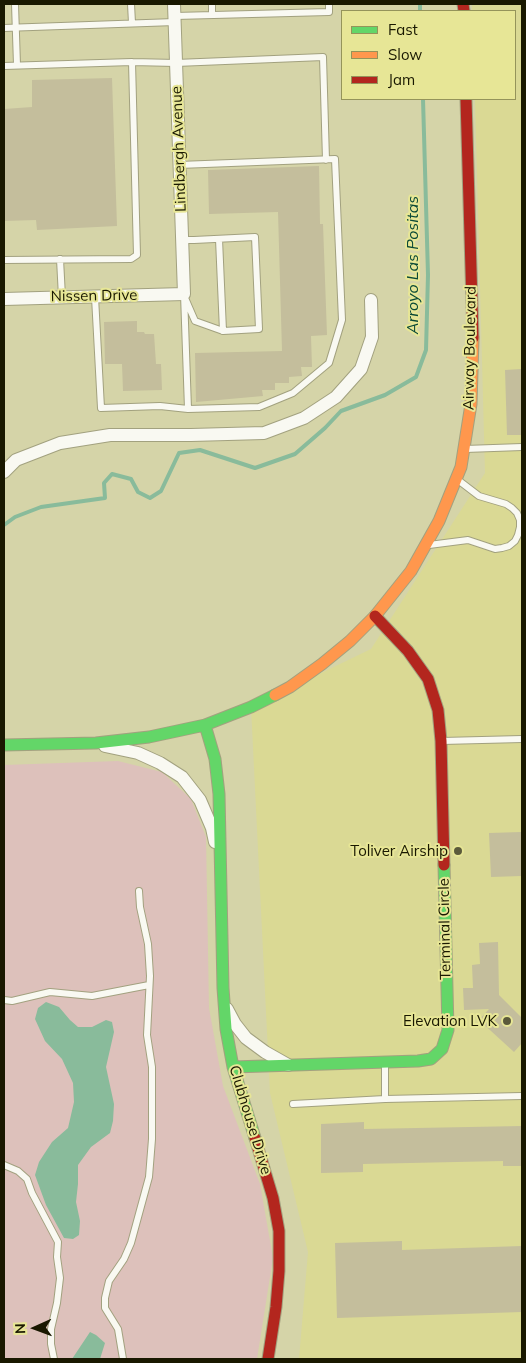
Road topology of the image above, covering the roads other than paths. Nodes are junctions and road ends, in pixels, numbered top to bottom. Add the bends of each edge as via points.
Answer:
1 (15, 4) edge
2 (131, 4) edge
3 (212, 4) edge
4 (329, 4) edge
5 (175, 14) edge
6 (212, 15) junction
7 (132, 23) junction
8 (4, 28) edge
9 (16, 28) junction
10 (132, 62) junction
11 (176, 63) junction
12 (18, 65) junction
13 (4, 66) edge
14 (466, 100) edge
15 (326, 160) junction
16 (180, 165) junction
17 (219, 239) junction
18 (182, 240) junction
19 (4, 260) edge
20 (60, 260) junction
21 (184, 294) junction
22 (95, 296) junction
23 (62, 297) junction
24 (4, 299) edge
25 (371, 300) dead end
26 (223, 331) junction
27 (188, 409) junction
28 (522, 447) edge
29 (464, 449) junction
30 (4, 472) edge
31 (456, 478) junction
32 (426, 545) junction
33 (375, 616) junction
34 (205, 725) junction
35 (522, 739) edge
36 (441, 741) junction
37 (96, 743) junction
38 (4, 745) edge
39 (221, 879) junction
40 (139, 890) dead end
41 (149, 985) junction
42 (4, 1000) edge
43 (224, 1005) junction
44 (385, 1062) junction
45 (288, 1065) junction
46 (233, 1067) junction
47 (522, 1096) edge
48 (385, 1099) junction
49 (293, 1104) dead end
50 (4, 1165) edge
51 (54, 1359) edge
52 (123, 1359) edge
53 (268, 1359) edge

1 - 9 lane
2 - 7 lane
3 - 6 lane
4 - 6 lane via 329,12
5 - 6 lane
5 - 7 lane
5 - 11 street, Lindbergh Avenue
7 - 9 lane
8 - 9 lane
9 - 12 lane
10 - 11 lane
10 - 12 lane
10 - 20 lane via 137,255 131,259
11 - 15 lane via 323,58
11 - 16 street, Lindbergh Avenue
12 - 13 lane
14 - 29 street, Airway Boulevard via 473,343 471,404
15 - 16 lane
15 - 27 lane via 335,159 342,320 329,363 293,393 259,406
16 - 18 street, Lindbergh Avenue
17 - 18 lane
17 - 26 lane
17 - 26 lane via 255,237 259,329
18 - 21 street, Lindbergh Avenue
19 - 20 lane
20 - 23 lane
21 - 22 street, Nissen Drive
21 - 26 lane via 195,321
21 - 27 lane
22 - 23 street, Nissen Drive
22 - 27 lane via 100,408 160,406
23 - 24 street, Nissen Drive
25 - 30 street via 372,337 362,369 336,397 304,418 264,433 110,435 60,443 16,460
28 - 29 lane
29 - 31 street, Airway Boulevard
31 - 32 street, Airway Boulevard
31 - 32 lane via 479,496 512,508 520,520 518,535 509,546 495,549 468,540
32 - 33 street, Airway Boulevard via 411,571
33 - 34 street, Airway Boulevard via 350,641 290,687
33 - 36 street, Terminal Circle via 408,651 428,679 438,710
34 - 37 street, Airway Boulevard via 149,737
34 - 39 street, Clubhouse Drive via 219,794
35 - 36 lane
36 - 44 street, Terminal Circle via 448,1030 442,1049 430,1059
37 - 38 street, Airway Boulevard
37 - 39 street, Clubhouse Drive via 138,753 182,777 200,800 212,828
39 - 43 street, Clubhouse Drive
40 - 41 lane via 148,944
41 - 42 lane via 92,996 50,992 12,1002
41 - 52 lane via 147,1035 153,1098 149,1177 131,1243 109,1281 105,1298 106,1308 118,1329
43 - 45 street via 246,1038
43 - 46 street, Clubhouse Drive
44 - 45 street, Terminal Circle
44 - 48 lane
45 - 46 street, Terminal Circle
46 - 53 street, Clubhouse Drive via 274,1198 279,1231 276,1307
47 - 48 lane
48 - 49 lane
50 - 51 lane via 26,1179 58,1242 58,1303 51,1329

